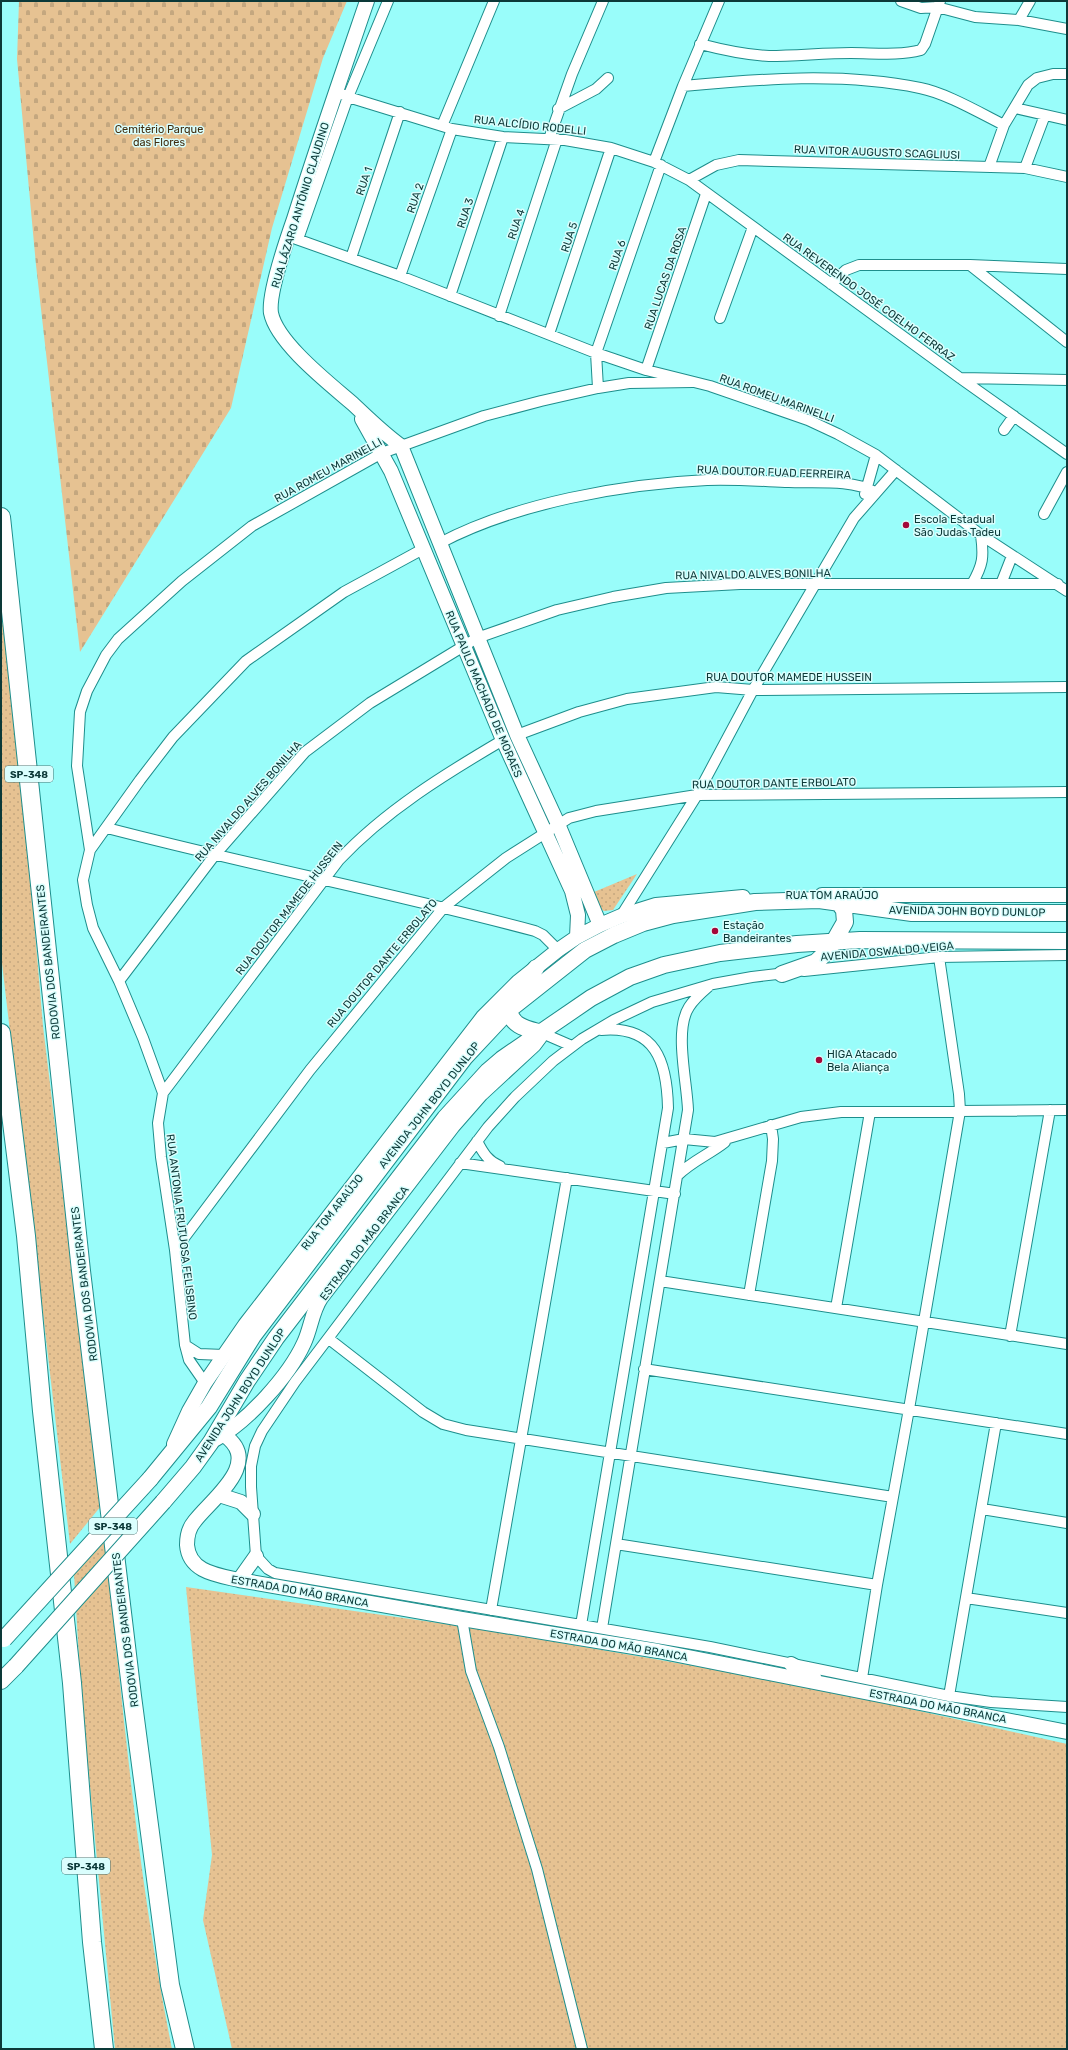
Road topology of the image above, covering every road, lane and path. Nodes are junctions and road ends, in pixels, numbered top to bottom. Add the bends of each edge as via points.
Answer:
1 (366, 1) edge
2 (388, 1) edge
3 (494, 1) edge
4 (603, 1) edge
5 (719, 1) edge
6 (901, 1) edge
7 (1030, 1) edge
8 (938, 4) edge
9 (1019, 20) junction
10 (1067, 29) edge
11 (700, 44) junction
12 (1067, 74) edge
13 (608, 78) dead end
14 (683, 86) junction
15 (335, 91) junction
16 (348, 97) junction
17 (1016, 108) junction
18 (558, 109) junction
19 (400, 112) junction
20 (1044, 115) junction
21 (1067, 120) edge
22 (1004, 126) junction
23 (447, 128) junction
24 (503, 137) junction
25 (553, 139) junction
26 (610, 148) junction
27 (658, 164) junction
28 (989, 167) junction
29 (1025, 168) junction
30 (1067, 177) edge
31 (689, 180) junction
32 (706, 194) junction
33 (753, 227) junction
34 (293, 237) junction
35 (351, 258) junction
36 (970, 265) junction
37 (1067, 269) edge
38 (400, 276) junction
39 (831, 284) junction
40 (450, 296) junction
41 (500, 316) junction
42 (720, 318) dead end
43 (549, 334) junction
44 (1067, 342) edge
45 (596, 353) junction
46 (646, 370) junction
47 (960, 378) junction
48 (1067, 380) edge
49 (693, 382) junction
50 (629, 383) junction
51 (598, 388) junction
52 (354, 406) junction
53 (1014, 416) junction
54 (1004, 430) dead end
55 (400, 446) junction
56 (382, 453) junction
57 (1067, 454) edge
58 (876, 455) junction
59 (896, 470) junction
60 (1067, 472) edge
61 (866, 487) junction
62 (875, 492) junction
63 (862, 510) junction
64 (1044, 514) dead end
65 (1, 517) edge
66 (981, 536) junction
67 (440, 543) junction
68 (423, 549) junction
69 (1012, 556) junction
70 (972, 584) junction
71 (1001, 584) junction
72 (1058, 584) junction
73 (816, 585) junction
74 (1067, 591) edge
75 (477, 638) junction
76 (463, 645) junction
77 (106, 655) joint
78 (1067, 687) edge
79 (753, 690) junction
80 (517, 735) junction
81 (503, 740) junction
82 (1067, 792) edge
83 (697, 795) junction
84 (558, 824) junction
85 (107, 828) junction
86 (545, 834) junction
87 (90, 850) junction
88 (214, 856) junction
89 (324, 880) junction
90 (1067, 895) edge
91 (813, 897) junction
92 (737, 901) junction
93 (838, 902) junction
94 (444, 906) junction
95 (1067, 913) edge
96 (621, 916) junction
97 (600, 925) junction
98 (577, 937) junction
99 (835, 941) junction
100 (1067, 941) edge
101 (558, 950) junction
102 (1067, 955) edge
103 (939, 957) junction
104 (536, 968) junction
105 (782, 974) junction
106 (119, 981) junction
107 (713, 984) junction
108 (509, 1010) junction
109 (595, 1031) junction
110 (1, 1033) edge
111 (542, 1033) junction
112 (572, 1046) junction
113 (163, 1093) junction
114 (1050, 1110) junction
115 (1067, 1110) edge
116 (960, 1111) junction
117 (870, 1112) junction
118 (771, 1125) junction
119 (684, 1139) junction
120 (729, 1139) junction
121 (477, 1141) junction
122 (663, 1143) junction
123 (460, 1164) junction
124 (506, 1169) junction
125 (678, 1175) junction
126 (567, 1178) junction
127 (654, 1190) junction
128 (675, 1194) junction
129 (175, 1250) junction
130 (660, 1281) junction
131 (749, 1295) junction
132 (836, 1308) junction
133 (923, 1322) junction
134 (1010, 1336) junction
135 (329, 1339) junction
136 (185, 1344) junction
137 (1067, 1344) edge
138 (224, 1355) junction
139 (644, 1369) junction
140 (295, 1382) junction
141 (205, 1383) junction
142 (262, 1402) junction
143 (909, 1409) junction
144 (996, 1423) junction
145 (1067, 1434) edge
146 (218, 1438) junction
147 (521, 1439) junction
148 (610, 1452) junction
149 (170, 1456) junction
150 (631, 1456) junction
151 (219, 1495) junction
152 (893, 1497) junction
153 (982, 1509) junction
154 (253, 1514) junction
155 (1067, 1523) edge
156 (616, 1544) junction
157 (256, 1556) junction
158 (238, 1580) junction
159 (877, 1586) junction
160 (966, 1598) junction
161 (491, 1610) junction
162 (1067, 1613) edge
163 (462, 1619) junction
164 (581, 1625) junction
165 (602, 1628) junction
166 (3, 1641) edge
167 (791, 1664) junction
168 (862, 1678) junction
169 (1, 1681) edge
170 (828, 1684) junction
171 (949, 1696) junction
172 (1067, 1707) edge
173 (1067, 1732) edge
174 (104, 2049) edge
175 (185, 2049) edge
176 (582, 2049) edge

1 - 15 street, RUA LÁZARO ANTÔNIO CLAUDINO
2 - 16 street
3 - 23 street, RUA 2
4 - 18 street, RUA 4
5 - 11 street, RUA 6
6 - 8 street via 921,8
7 - 9 street
8 - 9 street via 975,17
8 - 11 street via 925,44 921,50 914,52 769,56
9 - 10 street
11 - 14 street, RUA 6
12 - 17 street via 1037,78 1028,85
13 - 18 street via 596,89
14 - 22 street via 766,78 861,80 921,88 969,107
14 - 27 street, RUA 6
15 - 16 street, RUA ALCÍDIO RODELLI
15 - 34 street, RUA LÁZARO ANTÔNIO CLAUDINO
16 - 19 street, RUA ALCÍDIO RODELLI
16 - 34 street
17 - 20 street
17 - 22 street
18 - 25 street, RUA 4
19 - 23 street, RUA ALCÍDIO RODELLI
19 - 35 street, RUA 1
20 - 21 street
20 - 29 street
22 - 28 street
23 - 24 street, RUA ALCÍDIO RODELLI
23 - 38 street, RUA 2
24 - 25 street, RUA ALCÍDIO RODELLI
24 - 40 street, RUA 3
25 - 26 street, RUA ALCÍDIO RODELLI
25 - 41 street, RUA 4
26 - 27 street, RUA ALCÍDIO RODELLI
26 - 43 street, RUA 5
27 - 31 street, RUA REVERENDO JOSÉ COELHO FERRAZ
27 - 45 street, RUA 6
28 - 29 street, RUA VITOR AUGUSTO SCAGLIUSI
28 - 31 street, RUA VITOR AUGUSTO SCAGLIUSI via 739,160 716,165
29 - 30 street, RUA VITOR AUGUSTO SCAGLIUSI
31 - 32 street, RUA REVERENDO JOSÉ COELHO FERRAZ
32 - 33 street, RUA REVERENDO JOSÉ COELHO FERRAZ
32 - 46 street, RUA LUCAS DA ROSA
33 - 39 street, RUA REVERENDO JOSÉ COELHO FERRAZ
33 - 42 street
34 - 35 street, RUA ROMEU MARINELLI
34 - 52 street, RUA LÁZARO ANTÔNIO CLAUDINO via 275,286 271,312 279,331 294,350
35 - 38 street, RUA ROMEU MARINELLI
36 - 37 street
36 - 39 street via 858,265 846,270
36 - 44 street
38 - 40 street, RUA ROMEU MARINELLI
39 - 47 street, RUA REVERENDO JOSÉ COELHO FERRAZ
40 - 41 street, RUA ROMEU MARINELLI
41 - 43 street, RUA ROMEU MARINELLI
43 - 45 street, RUA ROMEU MARINELLI
45 - 46 street, RUA ROMEU MARINELLI
45 - 51 street
46 - 49 street, RUA ROMEU MARINELLI
46 - 50 street, RUA ROMEU MARINELLI
47 - 48 street
47 - 53 street, RUA REVERENDO JOSÉ COELHO FERRAZ
49 - 50 street, RUA ROMEU MARINELLI
49 - 58 street, RUA ROMEU MARINELLI via 808,420
50 - 51 street, RUA ROMEU MARINELLI
51 - 55 street, RUA ROMEU MARINELLI via 484,416
52 - 55 street, RUA LÁZARO ANTÔNIO CLAUDINO
52 - 56 street, RUA LÁZARO ANTÔNIO CLAUDINO
53 - 54 street
53 - 57 street, RUA REVERENDO JOSÉ COELHO FERRAZ
55 - 56 street, RUA ROMEU MARINELLI
55 - 67 street, RUA PAULO MACHADO DE MORAES
56 - 68 street, RUA PAULO MACHADO DE MORAES
56 - 77 street, RUA ROMEU MARINELLI via 252,526 147,611 118,639
58 - 59 street, RUA ROMEU MARINELLI
58 - 61 street
59 - 62 street
59 - 66 street, RUA ROMEU MARINELLI
60 - 64 street
61 - 62 street, RUA DOUTOR FUAD FERREIRA
61 - 63 street
61 - 67 street, RUA DOUTOR FUAD FERREIRA via 823,483 708,480 644,486 542,504 487,522
62 - 63 street
63 - 73 street via 854,518
65 - 175 highway, RODOVIA DOS BANDEIRANTES / SP-348 via 82,1271 132,1696 170,1985
66 - 69 street, RUA ROMEU MARINELLI
66 - 70 street via 984,554 982,567
67 - 75 street, RUA PAULO MACHADO DE MORAES
68 - 76 street, RUA PAULO MACHADO DE MORAES
68 - 85 street via 344,592 246,661 173,737
69 - 71 street
69 - 72 street, RUA ROMEU MARINELLI
70 - 71 street, RUA NIVALDO ALVES BONILHA
70 - 73 street, RUA NIVALDO ALVES BONILHA
71 - 72 street, RUA NIVALDO ALVES BONILHA
72 - 74 street, RUA ROMEU MARINELLI
73 - 75 street, RUA NIVALDO ALVES BONILHA via 740,584 666,588 557,610
73 - 79 street
75 - 76 street, RUA NIVALDO ALVES BONILHA
75 - 80 street, RUA PAULO MACHADO DE MORAES
76 - 81 street, RUA PAULO MACHADO DE MORAES
76 - 88 street, RUA NIVALDO ALVES BONILHA via 370,703 305,752
77 - 87 street, RUA ANTONIA FRUTUOSA FELISBINO via 87,691 80,712 78,734 77,766
78 - 79 street, RUA DOUTOR MAMEDE HUSSEIN
79 - 80 street, RUA DOUTOR MAMEDE HUSSEIN via 716,687 627,699 578,712
79 - 83 street
80 - 84 street, RUA PAULO MACHADO DE MORAES
81 - 86 street, RUA PAULO MACHADO DE MORAES
81 - 89 street, RUA DOUTOR MAMEDE HUSSEIN via 466,761 398,808 357,841
82 - 83 street, RUA DOUTOR DANTE ERBOLATO
83 - 84 street, RUA DOUTOR DANTE ERBOLATO via 596,811 569,818
83 - 96 street
84 - 86 street, RUA DOUTOR DANTE ERBOLATO
84 - 97 street, RUA PAULO MACHADO DE MORAES
85 - 87 street
85 - 88 street
86 - 94 street, RUA DOUTOR DANTE ERBOLATO via 484,873
86 - 98 street, RUA PAULO MACHADO DE MORAES via 577,904
87 - 106 street, RUA ANTONIA FRUTUOSA FELISBINO via 83,880 87,905 93,928
88 - 89 street
88 - 106 street, RUA NIVALDO ALVES BONILHA
89 - 94 street
89 - 113 street, RUA DOUTOR MAMEDE HUSSEIN
90 - 91 street, RUA TOM ARAÚJO
91 - 92 main road, AVENIDA JOHN BOYD DUNLOP
91 - 93 main road, AVENIDA JOHN BOYD DUNLOP
92 - 96 street via 656,906
92 - 108 main road, AVENIDA JOHN BOYD DUNLOP via 643,923 614,935 585,950
93 - 95 main road, AVENIDA JOHN BOYD DUNLOP via 899,912
93 - 99 main road via 844,910 845,922
94 - 101 street via 535,931 543,935
94 - 129 street, RUA DOUTOR DANTE ERBOLATO via 310,1070
96 - 97 street
97 - 98 street
98 - 101 street
99 - 100 main road, AVENIDA JOHN BOYD DUNLOP
99 - 105 main road via 816,962
99 - 111 main road, AVENIDA JOHN BOYD DUNLOP via 720,953 664,965 630,977 591,998
101 - 104 street
102 - 103 street, AVENIDA OSWALDO VEIGA
103 - 105 street, AVENIDA OSWALDO VEIGA
103 - 116 street
104 - 108 main road via 511,996
104 - 138 street, RUA TOM ARAÚJO via 483,1017 244,1325
105 - 107 street, AVENIDA OSWALDO VEIGA via 752,976
106 - 113 street, RUA ANTONIA FRUTUOSA FELISBINO
107 - 109 street, AVENIDA OSWALDO VEIGA via 652,1002
107 - 119 street via 688,1008 682,1023 681,1037 688,1090
108 - 111 main road via 516,1024
108 - 149 main road, AVENIDA JOHN BOYD DUNLOP via 465,1057 418,1117 253,1336 209,1407
109 - 112 street, AVENIDA OSWALDO VEIGA
109 - 122 street via 612,1029 632,1033 652,1046 660,1058 668,1090
110 - 174 highway, SP-348 via 26,1236 72,1683 92,1942
111 - 112 street
111 - 142 street, ESTRADA DO MÃO BRANCA via 534,1045 481,1094 454,1126 321,1298 303,1344
111 - 146 main road, AVENIDA JOHN BOYD DUNLOP via 523,1043 488,1071 445,1118 276,1338 247,1381
112 - 121 street, AVENIDA OSWALDO VEIGA via 515,1097
113 - 129 street, RUA ANTONIA FRUTUOSA FELISBINO via 158,1123 160,1157
114 - 115 street
114 - 116 street
114 - 134 street
116 - 117 street
116 - 133 street
117 - 118 street via 841,1112 801,1117
117 - 132 street
118 - 120 street
118 - 131 street via 772,1161
119 - 120 street via 705,1142
119 - 122 street
119 - 125 street
120 - 125 street via 715,1150 691,1162
121 - 123 street, AVENIDA OSWALDO VEIGA
121 - 124 street via 492,1163
122 - 127 street
123 - 124 street
123 - 135 street, AVENIDA OSWALDO VEIGA
124 - 126 street
125 - 128 street
126 - 127 street
126 - 147 street
127 - 128 street
127 - 148 street
128 - 130 street
129 - 136 street, RUA ANTONIA FRUTUOSA FELISBINO
130 - 131 street
130 - 139 street
131 - 132 street
132 - 133 street
133 - 134 street
133 - 143 street
134 - 137 street
135 - 140 street, AVENIDA OSWALDO VEIGA
135 - 147 street via 423,1412 443,1424
136 - 138 street via 199,1354
136 - 141 street, RUA ANTONIA FRUTUOSA FELISBINO via 189,1360
138 - 141 street, RUA TOM ARAÚJO
139 - 143 street
139 - 150 street
140 - 142 street
140 - 154 street via 262,1431 255,1446 251,1466
141 - 149 street, RUA TOM ARAÚJO via 189,1411
142 - 146 street, ESTRADA DO MÃO BRANCA
143 - 144 street
143 - 152 street
144 - 145 street
144 - 153 street
146 - 151 street, ESTRADA DO MÃO BRANCA via 233,1441 238,1450 234,1473
146 - 169 main road, AVENIDA JOHN BOYD DUNLOP, bridge
147 - 148 street
147 - 161 street
148 - 150 street
148 - 164 street
149 - 166 main road, AVENIDA JOHN BOYD DUNLOP, bridge
150 - 152 street
150 - 156 street
151 - 154 street via 241,1502
151 - 158 street, ESTRADA DO MÃO BRANCA via 193,1523 187,1540 189,1553 199,1568
152 - 159 street
153 - 155 street
153 - 160 street
154 - 157 street
156 - 159 street
156 - 165 street
157 - 158 street
157 - 161 street via 275,1573
158 - 163 street, ESTRADA DO MÃO BRANCA
159 - 168 street
160 - 162 street
160 - 171 street
161 - 164 street
163 - 170 street, ESTRADA DO MÃO BRANCA via 658,1650
163 - 176 street via 471,1671 499,1748 537,1869
164 - 165 street
165 - 167 street
167 - 168 street
167 - 170 street
168 - 171 street
170 - 173 street, ESTRADA DO MÃO BRANCA
171 - 172 street via 991,1702

